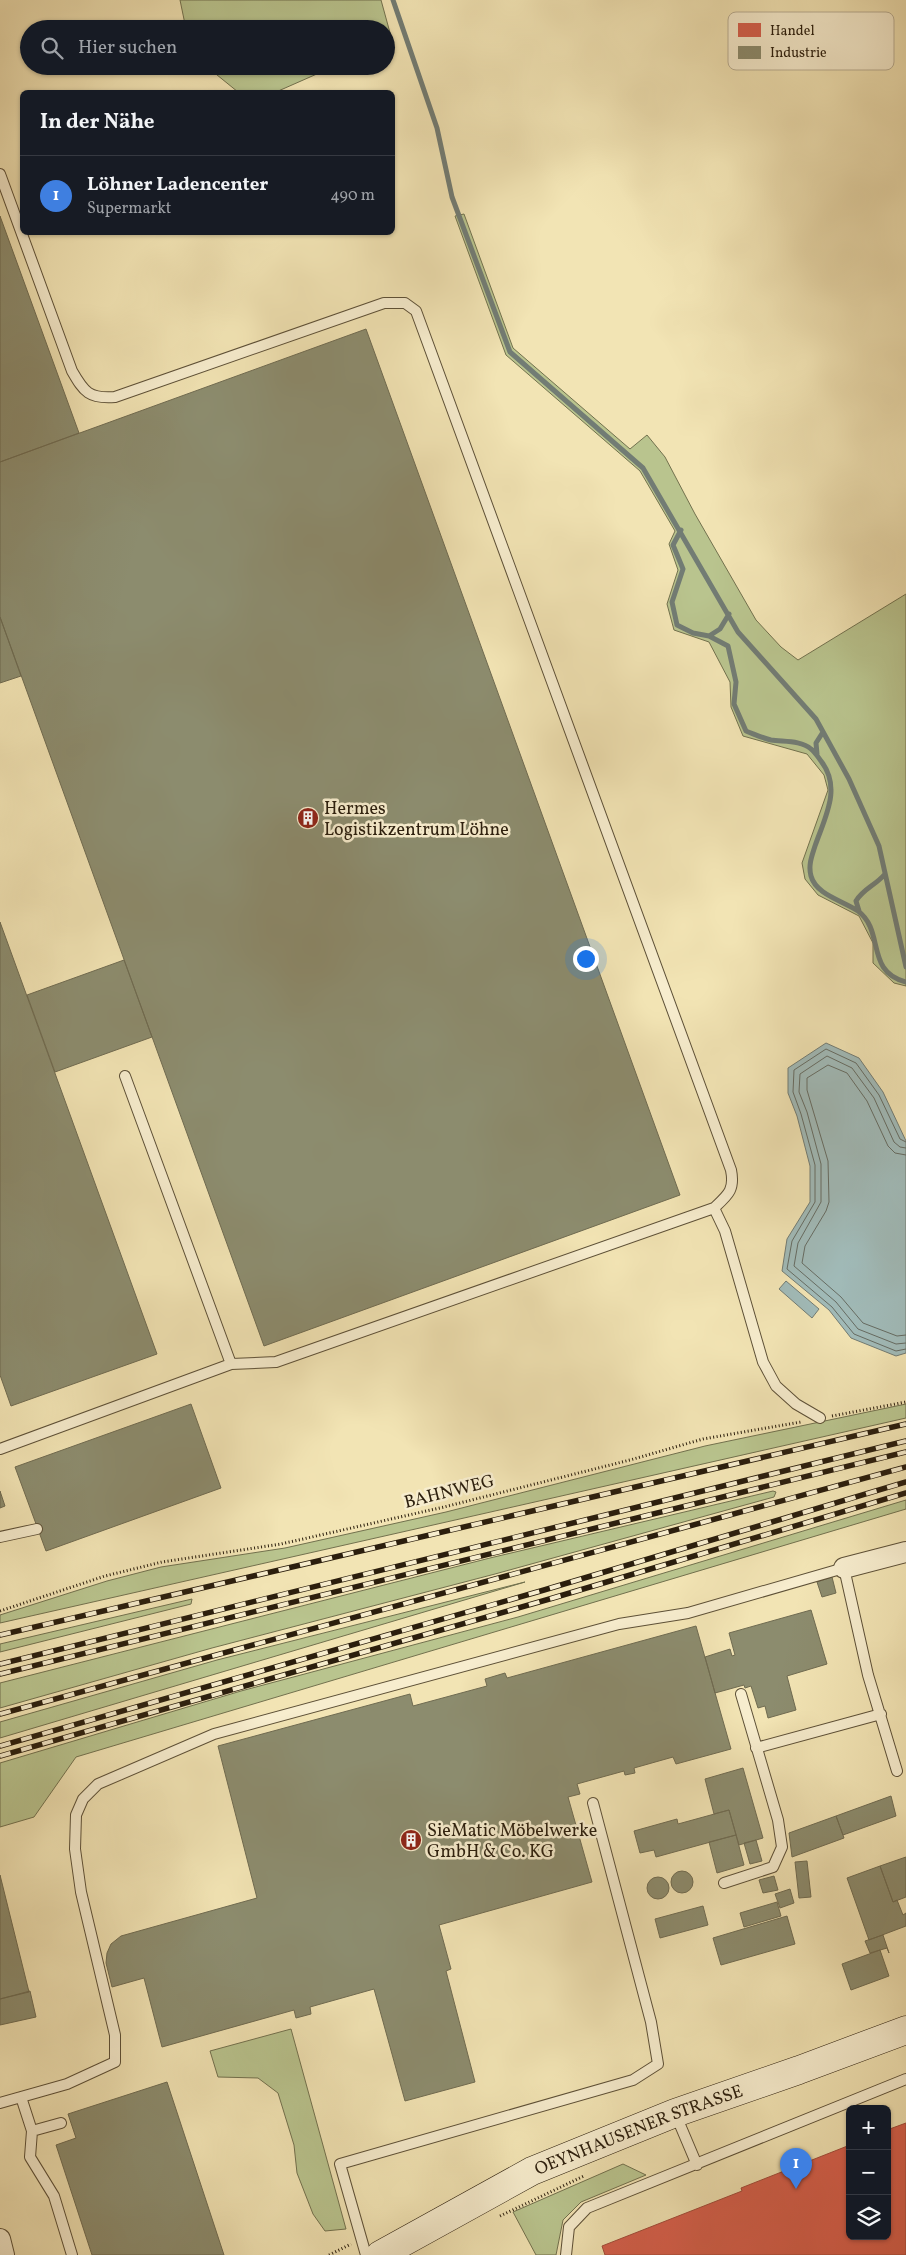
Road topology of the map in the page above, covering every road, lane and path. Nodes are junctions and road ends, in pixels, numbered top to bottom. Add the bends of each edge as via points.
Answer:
1 (0, 174) edge
2 (20, 229) edge
3 (22, 235) edge
4 (125, 1076) dead end
5 (714, 1208) junction
6 (231, 1364) junction
7 (906, 1402) edge
8 (820, 1418) junction
9 (0, 1449) edge
10 (38, 1528) dead end
11 (0, 1537) edge
12 (906, 1552) edge
13 (844, 1568) junction
14 (0, 1611) edge
15 (741, 1694) dead end
16 (881, 1714) junction
17 (756, 1748) junction
18 (897, 1772) dead end
19 (593, 1803) dead end
20 (724, 1883) dead end
21 (906, 2030) edge
22 (906, 2079) edge
23 (21, 2097) junction
24 (0, 2103) edge
25 (674, 2113) junction
26 (61, 2123) dead end
27 (32, 2132) junction
28 (696, 2165) junction
29 (0, 2239) edge
30 (4, 2255) edge
31 (72, 2255) edge
32 (366, 2255) edge
33 (380, 2255) edge
34 (566, 2255) edge

1 - 2 lane
3 - 5 lane via 72,371 83,390 99,398 115,397 376,305 405,304 416,311 731,1170 734,1184
4 - 6 lane
5 - 6 lane via 276,1362
5 - 8 lane via 725,1231 763,1362 776,1386 796,1404
6 - 9 lane
7 - 8 path, BAHNWEG
8 - 14 path, BAHNWEG via 703,1439 444,1507 281,1544 162,1562 105,1576
10 - 11 lane
12 - 13 street
13 - 16 lane via 868,1675
13 - 23 lane via 688,1613 619,1624 214,1734 98,1784 83,1799 76,1815 75,1849 81,1892 114,2035 115,2062 67,2084
15 - 17 lane
16 - 17 lane
16 - 18 lane
17 - 20 lane via 778,1820 782,1847 773,1867
19 - 32 lane via 651,2022 658,2064 633,2080 340,2164
21 - 25 main road, OEYNHAUSENER STRASSE
22 - 28 lane
23 - 24 lane
23 - 27 lane
25 - 28 lane
25 - 33 main road, OEYNHAUSENER STRASSE via 532,2171
26 - 27 lane
27 - 31 lane via 30,2157 54,2196
28 - 34 lane via 587,2208 569,2228
29 - 30 street

